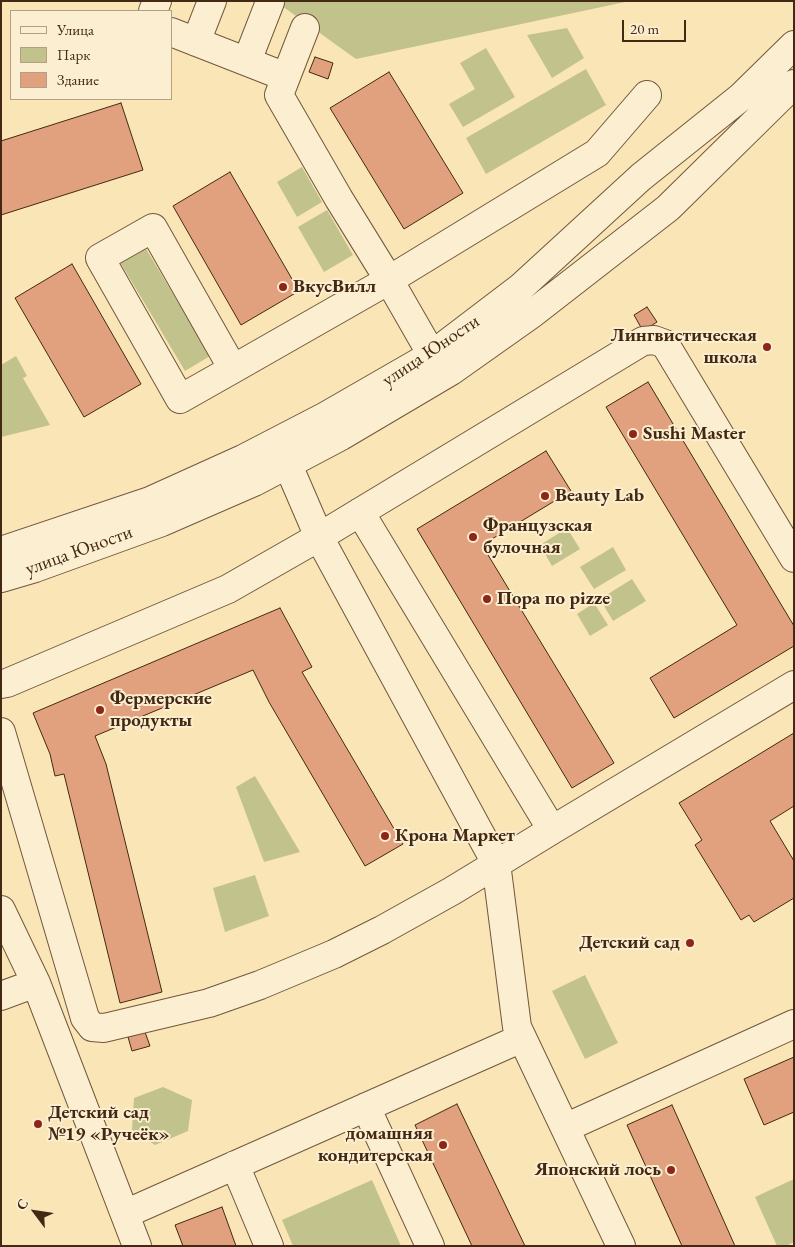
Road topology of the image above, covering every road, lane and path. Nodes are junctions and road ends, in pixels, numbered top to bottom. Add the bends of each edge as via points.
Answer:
1 (212, 1) edge
2 (270, 2) edge
3 (306, 28) dead end
4 (172, 32) edge
5 (196, 42) junction
6 (794, 45) edge
7 (247, 62) junction
8 (286, 76) junction
9 (794, 84) edge
10 (647, 95) dead end
11 (641, 177) junction
12 (668, 208) junction
13 (389, 280) junction
14 (432, 355) junction
15 (233, 369) junction
16 (288, 465) junction
17 (360, 512) junction
18 (319, 537) junction
19 (1, 551) edge
20 (794, 558) edge
21 (1, 578) edge
22 (1, 684) edge
23 (794, 685) edge
24 (1, 732) edge
25 (552, 830) junction
26 (496, 863) junction
27 (1, 910) edge
28 (66, 950) junction
29 (32, 975) junction
30 (1, 996) edge
31 (794, 1024) edge
32 (522, 1038) junction
33 (366, 1107) junction
34 (565, 1128) junction
35 (235, 1165) junction
36 (125, 1214) junction
37 (137, 1246) edge
38 (269, 1246) edge
39 (430, 1246) edge
40 (621, 1246) edge

1 - 5 street
2 - 7 street
3 - 8 street
4 - 5 street
5 - 7 street
6 - 11 street, улица Юности via 741,97
7 - 8 street
8 - 13 street via 279,95
9 - 12 street, улица Юности
10 - 13 street via 597,153
11 - 12 street via 665,171 673,174 678,184 677,196
11 - 14 street, улица Юности via 520,288
12 - 16 street, улица Юности via 533,313 451,371
13 - 14 street
13 - 15 street
14 - 19 street, улица Юности via 243,459 150,501
15 - 15 street via 180,399 100,258 153,228
16 - 18 street
16 - 21 street, улица Юности via 162,522
17 - 18 street
17 - 20 street via 644,341 654,340 665,344
17 - 25 street
18 - 22 street via 228,589
18 - 26 street
23 - 25 street
24 - 28 street
25 - 26 street
26 - 28 street via 382,930 334,954 209,1003 104,1028 92,1027 85,1018
26 - 32 street via 517,1027
27 - 29 street
28 - 29 street
29 - 30 street
29 - 36 street
31 - 34 street
32 - 33 street
32 - 34 street
33 - 35 street
33 - 39 street
34 - 40 street
35 - 36 street
35 - 38 street
36 - 37 street

